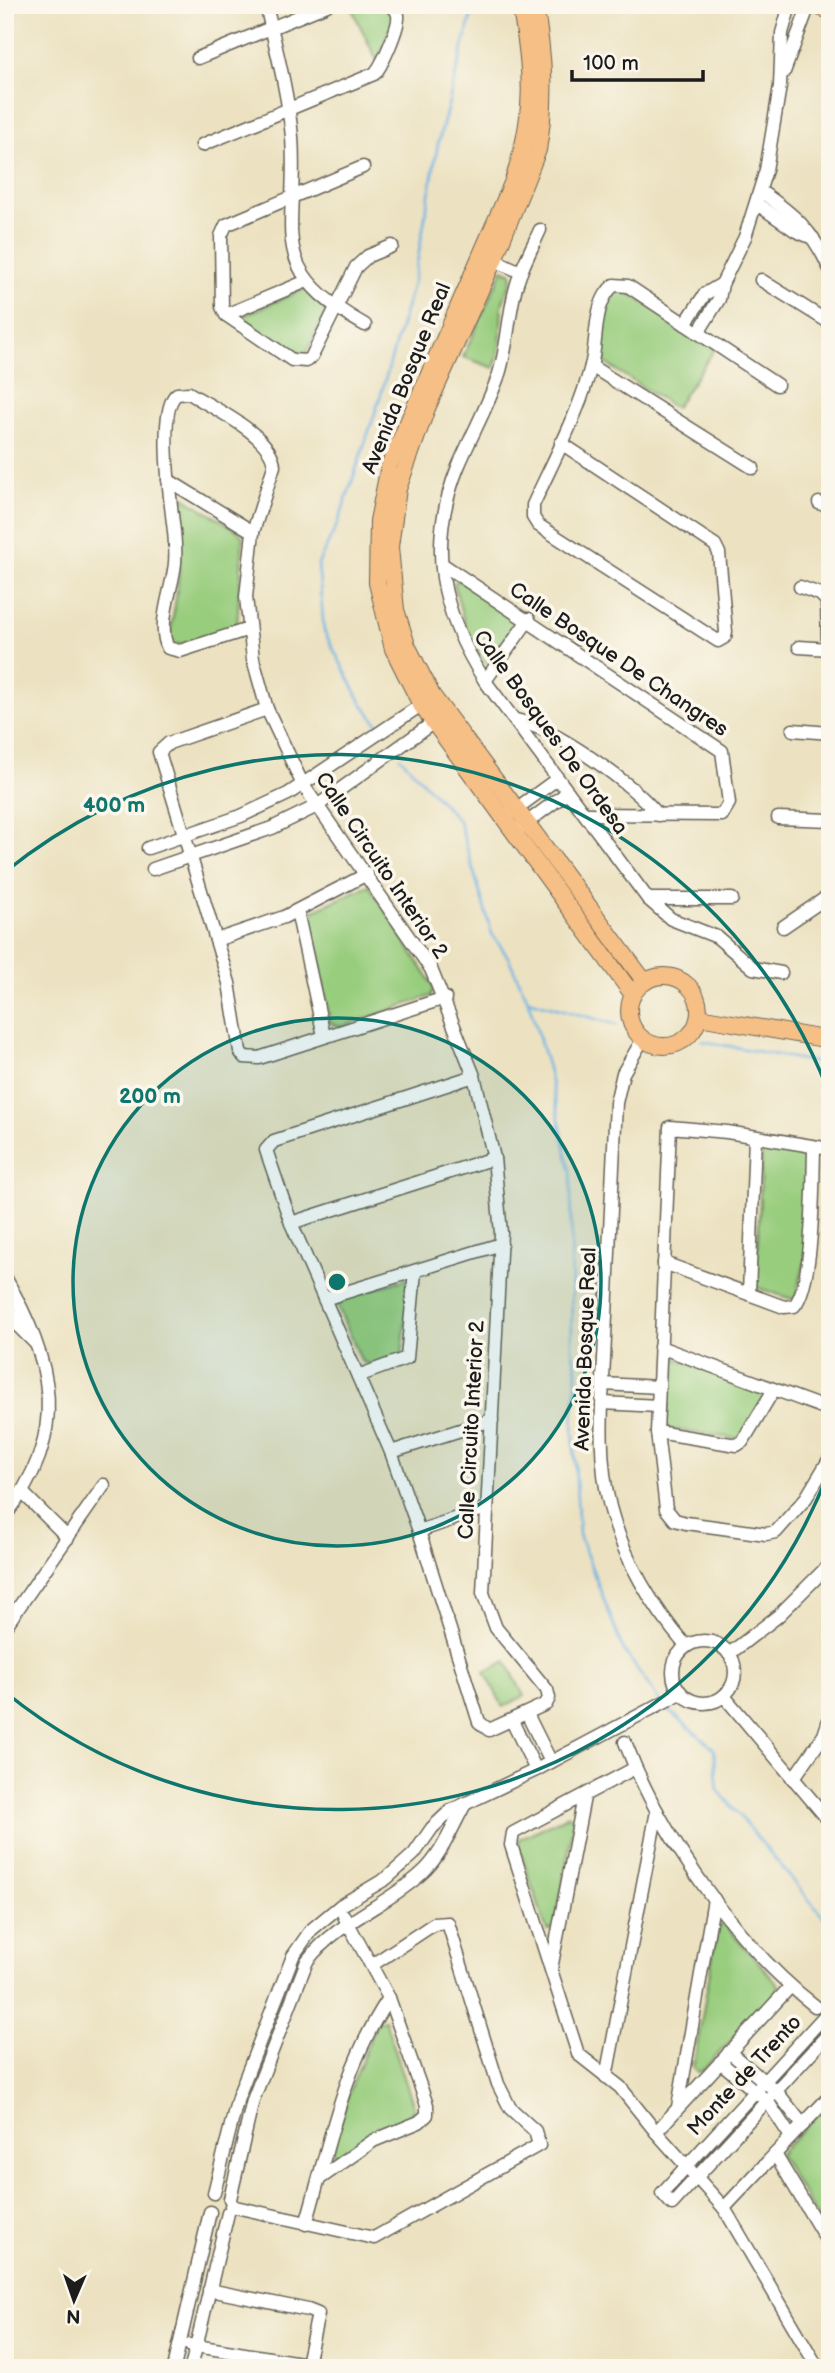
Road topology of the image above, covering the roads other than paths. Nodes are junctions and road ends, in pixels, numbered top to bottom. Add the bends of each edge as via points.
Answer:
1 (266, 5) edge
2 (327, 5) edge
3 (391, 5) edge
4 (520, 5) edge
5 (535, 5) edge
6 (790, 5) edge
7 (811, 5) edge
8 (830, 11) edge
9 (271, 28) junction
10 (198, 58) dead end
11 (780, 86) junction
12 (289, 110) junction
13 (202, 145) dead end
14 (363, 167) dead end
15 (291, 197) junction
16 (759, 198) junction
17 (540, 230) dead end
18 (821, 245) edge
19 (393, 246) dead end
20 (494, 260) junction
21 (830, 269) edge
22 (521, 272) junction
23 (761, 280) dead end
24 (307, 281) junction
25 (722, 284) junction
26 (334, 308) junction
27 (226, 315) junction
28 (830, 323) edge
29 (685, 324) junction
30 (365, 325) dead end
31 (698, 333) junction
32 (442, 359) junction
33 (591, 366) junction
34 (777, 385) dead end
35 (561, 443) junction
36 (753, 468) dead end
37 (168, 481) junction
38 (253, 532) junction
39 (442, 564) junction
40 (800, 587) dead end
41 (529, 619) junction
42 (249, 629) junction
43 (799, 647) dead end
44 (829, 649) edge
45 (485, 681) junction
46 (421, 705) junction
47 (267, 709) junction
48 (515, 720) junction
49 (434, 722) junction
50 (793, 730) dead end
51 (830, 733) edge
52 (556, 779) junction
53 (303, 785) junction
54 (568, 792) junction
55 (317, 806) junction
56 (510, 813) junction
57 (586, 814) junction
58 (658, 815) junction
59 (778, 818) dead end
60 (830, 820) edge
61 (521, 827) junction
62 (184, 836) junction
63 (148, 848) dead end
64 (191, 857) junction
65 (153, 869) dead end
66 (367, 874) junction
67 (830, 895) edge
68 (648, 899) junction
69 (732, 899) dead end
70 (297, 911) junction
71 (783, 927) dead end
72 (216, 940) junction
73 (781, 973) dead end
74 (645, 982) junction
75 (633, 995) junction
76 (444, 998) junction
77 (699, 1017) junction
78 (324, 1036) junction
79 (643, 1039) junction
80 (830, 1040) edge
81 (474, 1076) junction
82 (755, 1137) junction
83 (814, 1149) junction
84 (830, 1149) edge
85 (494, 1158) junction
86 (292, 1223) junction
87 (500, 1244) junction
88 (664, 1263) junction
89 (415, 1271) junction
90 (5, 1276) edge
91 (749, 1293) junction
92 (324, 1299) junction
93 (5, 1304) edge
94 (35, 1343) junction
95 (660, 1347) junction
96 (358, 1376) junction
97 (603, 1384) junction
98 (659, 1387) junction
99 (773, 1391) junction
100 (603, 1403) junction
101 (658, 1406) junction
102 (830, 1410) edge
103 (492, 1420) junction
104 (657, 1432) junction
105 (391, 1452) junction
106 (830, 1458) edge
107 (104, 1485) dead end
108 (23, 1493) junction
109 (485, 1508) junction
110 (5, 1516) edge
111 (419, 1531) junction
112 (68, 1538) junction
113 (830, 1564) edge
114 (5, 1627) edge
115 (686, 1646) junction
116 (729, 1654) junction
117 (675, 1696) junction
118 (724, 1696) junction
119 (527, 1714) junction
120 (830, 1717) edge
121 (512, 1721) junction
122 (827, 1738) edge
123 (625, 1742) dead end
124 (551, 1762) junction
125 (635, 1768) junction
126 (536, 1770) junction
127 (793, 1779) junction
128 (584, 1797) junction
129 (465, 1804) junction
130 (657, 1811) junction
131 (830, 1822) edge
132 (713, 1899) junction
133 (340, 1906) junction
134 (347, 1922) junction
135 (372, 1965) junction
136 (551, 1973) junction
137 (790, 1987) junction
138 (389, 1998) junction
139 (815, 2006) dead end
140 (830, 2010) edge
141 (830, 2032) edge
142 (724, 2057) junction
143 (606, 2077) junction
144 (765, 2081) junction
145 (755, 2092) junction
146 (830, 2096) edge
147 (772, 2097) junction
148 (678, 2107) junction
149 (820, 2107) junction
150 (830, 2117) edge
151 (803, 2125) junction
152 (656, 2132) junction
153 (791, 2137) junction
154 (775, 2154) junction
155 (685, 2166) junction
156 (696, 2178) junction
157 (319, 2179) junction
158 (214, 2193) junction
159 (230, 2206) junction
160 (724, 2208) junction
161 (210, 2212) junction
162 (306, 2224) junction
163 (830, 2246) edge
164 (209, 2290) junction
165 (179, 2344) junction
166 (195, 2346) junction
167 (307, 2366) edge
168 (174, 2368) edge
169 (191, 2368) edge
170 (818, 2368) edge

1 - 9 street
2 - 9 street
3 - 12 street via 398,21 378,71
4 - 32 main road, Avenida Bosque Real via 532,86 525,144
5 - 20 main road, Avenida Bosque Real via 546,103 532,169
6 - 11 street via 782,33
7 - 8 main road
7 - 11 street
9 - 10 street
9 - 12 street
11 - 16 street
12 - 13 street
12 - 15 street
14 - 15 street
15 - 24 street via 290,239
15 - 27 street via 223,227 220,290
16 - 18 street via 796,232
16 - 25 street
17 - 22 street, Calle Bosques De Ordesa
18 - 21 street
19 - 26 street via 361,260
20 - 22 street
20 - 32 main road, Avenida Bosque Real
22 - 39 street, Calle Bosques De Ordesa via 498,376 447,502
23 - 28 street
24 - 26 street
24 - 27 street
25 - 29 street via 705,295
25 - 31 street via 717,303
26 - 27 street via 312,356 303,362 292,360
26 - 30 street
29 - 31 street
29 - 33 street via 628,286 614,285 600,310
31 - 34 street
32 - 46 main road, Avenida Bosque Real via 389,466 377,534 377,583 387,631
32 - 56 main road, Avenida Bosque Real via 398,489 390,547 396,610 407,645 432,695
33 - 35 street
33 - 36 street
35 - 35 street via 533,505 535,522 713,640 722,640 726,632 715,545
37 - 38 street
37 - 38 street, Calle Circuito Interior 2 via 170,404 177,394 189,393 261,440 274,456
37 - 42 street via 176,546 165,628 168,648 180,651
38 - 42 street, Calle Circuito Interior 2 via 246,597
39 - 41 street, Calle Bosque De Changres
39 - 45 street, Calle Bosques De Ordesa via 449,613
40 - 44 street via 827,601
41 - 45 street
41 - 58 street, Calle Bosque De Changres via 719,747 725,762 726,813 718,817
42 - 47 street, Calle Circuito Interior 2
43 - 44 street
45 - 48 street, Calle Bosques De Ordesa
46 - 49 main road, Avenida Bosque Real
46 - 53 street
47 - 53 street, Calle Circuito Interior 2
47 - 62 street via 160,749
48 - 52 street, Calle Bosques De Ordesa
48 - 58 street via 556,736 635,791
49 - 55 street
49 - 56 main road, Avenida Bosque Real
50 - 51 street
52 - 54 street, Calle Bosques De Ordesa
52 - 56 street
53 - 55 street, Calle Circuito Interior 2
53 - 62 street via 263,807
54 - 57 street, Calle Bosques De Ordesa
54 - 61 street
55 - 64 street via 272,828
55 - 66 street, Calle Circuito Interior 2
56 - 61 main road, Avenida Bosque Real
57 - 58 street
57 - 68 street, Calle Bosques De Ordesa
59 - 60 street
61 - 74 main road, Avenida Bosque Real
61 - 75 main road, Avenida Bosque Real
62 - 63 street
62 - 64 street
64 - 65 street
64 - 72 street
66 - 70 street
66 - 76 street, Calle Circuito Interior 2 via 413,939
67 - 71 street
68 - 69 street
68 - 73 street, Calle Bosques De Ordesa via 671,919 717,937 753,968
70 - 72 street
70 - 78 street
72 - 78 street via 244,1057 259,1058
74 - 75 main road
74 - 77 main road via 663,977 682,982 696,997
75 - 79 main road via 631,1024
76 - 78 street
76 - 81 street, Calle Circuito Interior 2
77 - 79 main road via 690,1035 672,1045
77 - 80 main road
79 - 97 street, Avenida Bosque Real via 617,1091
81 - 85 street, Calle Circuito Interior 2
81 - 86 street via 270,1143 267,1154
82 - 83 street
82 - 88 street via 670,1127
82 - 91 street
83 - 84 street
83 - 91 street via 811,1224 800,1298 794,1306 784,1307
85 - 86 street
85 - 87 street, Calle Circuito Interior 2
86 - 92 street
87 - 89 street
87 - 103 street, Calle Circuito Interior 2
88 - 91 street
88 - 95 street
89 - 92 street
89 - 96 street via 407,1358
90 - 94 street via 31,1323
92 - 96 street
93 - 94 street
94 - 108 street via 46,1375 49,1412 40,1456
95 - 98 street
95 - 99 street
96 - 105 street
97 - 98 street
97 - 100 street, Avenida Bosque Real
98 - 101 street
99 - 102 street
99 - 104 street via 737,1445
100 - 101 street
100 - 115 street, Avenida Bosque Real via 604,1480 619,1535 645,1593
101 - 104 street
103 - 105 street
103 - 109 street, Calle Circuito Interior 2
104 - 106 street via 666,1509 675,1520 686,1523 776,1532 806,1498
105 - 111 street
107 - 112 street
108 - 110 street
108 - 112 street
109 - 111 street
109 - 119 street, Calle Circuito Interior 2 via 484,1604 503,1638 549,1695 546,1704
111 - 121 street, Calle Circuito Interior 2 via 479,1722 485,1729
112 - 114 street
113 - 116 street via 778,1616
115 - 116 street via 714,1642
115 - 117 street via 673,1663
116 - 118 street via 735,1676
117 - 118 street via 697,1702
117 - 124 street
118 - 127 street
119 - 121 street, Calle Circuito Interior 2
119 - 124 street
120 - 122 street
121 - 126 street
122 - 127 street
123 - 125 street
124 - 126 street
125 - 128 street
125 - 130 street
126 - 129 street
127 - 131 street
128 - 136 street
128 - 136 street via 516,1830 511,1841
129 - 133 street via 440,1818 414,1854 387,1878
129 - 134 street via 442,1848 423,1872
130 - 132 street
130 - 143 street
132 - 137 street
132 - 148 street
133 - 134 street
133 - 158 street via 311,1930 293,1956 238,2097
134 - 135 street
134 - 159 street via 321,1942 307,1961 253,2100
135 - 138 street
135 - 162 street via 434,1924 448,1923 498,2084 510,2108 536,2131 540,2145 378,2237
136 - 143 street via 578,2054
137 - 139 street
137 - 142 street
138 - 157 street via 344,2087
138 - 157 street via 427,2115 373,2141
140 - 144 street, Monte de Trento
141 - 147 street, Monte de Trento
142 - 144 street
142 - 145 street
142 - 148 street
143 - 152 street via 620,2087
144 - 145 street, Monte de Trento
144 - 147 street
145 - 147 street
145 - 155 street, Monte de Trento
146 - 149 street
147 - 151 street
147 - 153 street
147 - 156 street, Monte de Trento
148 - 152 street
149 - 150 street
149 - 151 street
151 - 153 street
152 - 155 street
153 - 154 street
154 - 160 street
154 - 163 street
155 - 156 street
155 - 156 street, Monte de Trento via 662,2193 673,2204
156 - 160 street
157 - 162 street
158 - 159 street via 222,2192
158 - 161 street via 207,2202
159 - 161 street via 221,2216
159 - 162 street
159 - 164 street
160 - 170 street
161 - 165 street
164 - 166 street
164 - 167 street via 313,2311 318,2319
165 - 166 street
165 - 168 street
166 - 167 street
166 - 169 street

